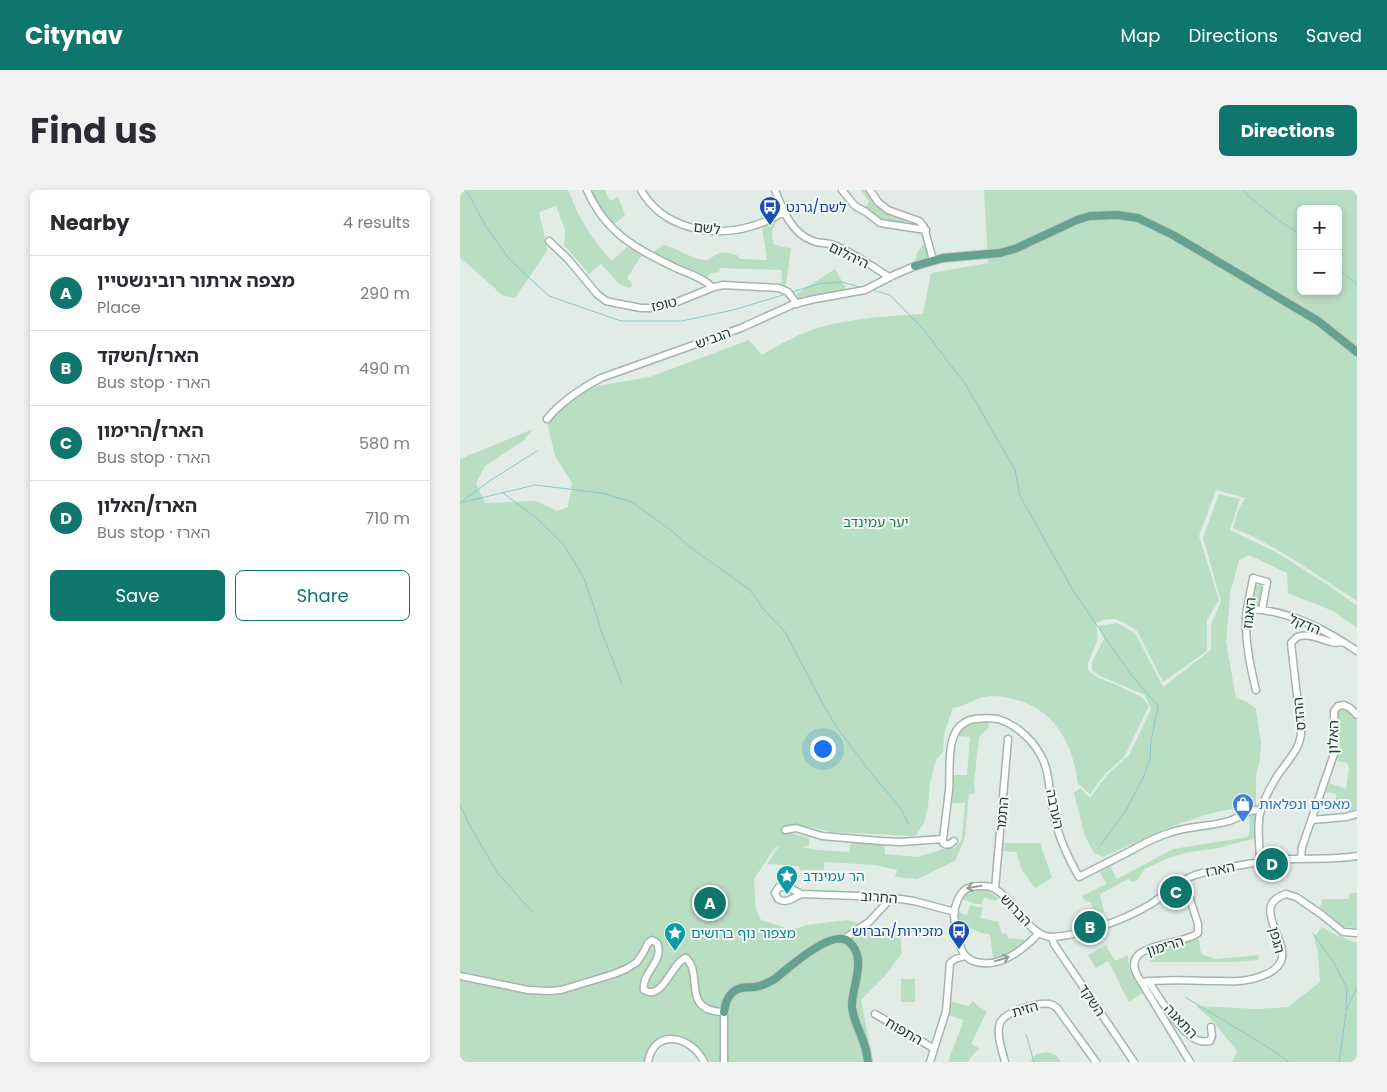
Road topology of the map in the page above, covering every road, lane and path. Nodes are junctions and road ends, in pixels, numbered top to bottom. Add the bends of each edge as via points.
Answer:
1 (587, 190) edge
2 (641, 190) edge
3 (774, 190) edge
4 (842, 190) edge
5 (870, 190) edge
6 (784, 212) junction
7 (926, 230) junction
8 (549, 241) dead end
9 (933, 260) junction
10 (915, 266) joint
11 (889, 278) junction
12 (712, 287) junction
13 (797, 304) junction
14 (1357, 352) edge
15 (547, 419) dead end
16 (1247, 609) junction
17 (1262, 610) junction
18 (1343, 642) junction
19 (1357, 652) edge
20 (1256, 690) dead end
21 (1357, 715) edge
22 (1008, 739) dead end
23 (1261, 811) junction
24 (1357, 814) edge
25 (1312, 820) junction
26 (785, 830) dead end
27 (943, 839) junction
28 (954, 841) dead end
29 (1357, 856) edge
30 (1301, 858) junction
31 (1260, 861) junction
32 (1184, 880) junction
33 (995, 889) junction
34 (801, 894) dead end
35 (892, 898) junction
36 (954, 912) junction
37 (1039, 933) junction
38 (1357, 933) edge
39 (1052, 937) junction
40 (844, 939) junction
41 (965, 956) junction
42 (460, 976) edge
43 (1145, 982) junction
44 (724, 1012) junction
45 (874, 1014) dead end
46 (1211, 1028) dead end
47 (934, 1048) junction
48 (648, 1062) edge
49 (704, 1062) edge
50 (724, 1062) edge
51 (868, 1062) edge
52 (930, 1062) edge
53 (1005, 1062) edge
54 (1096, 1062) edge
55 (1134, 1062) edge
56 (1190, 1062) edge

1 - 12 street via 602,217 620,236
2 - 6 street, לשם via 664,216 701,230 742,229
3 - 6 street, היהלום
4 - 7 street via 855,206 880,223
5 - 7 street via 881,205 919,221
6 - 11 street, היהלום via 807,239 837,246
7 - 9 street
8 - 12 street, טופז via 597,294 612,303 641,308 659,307
9 - 10 main road
9 - 14 main road via 1000,253 1090,216 1117,214 1138,218 1173,235 1318,321
10 - 11 street, הגביש
11 - 13 street, הגביש via 861,291
12 - 13 street, טופז via 775,287 788,292
13 - 15 street, הגביש via 746,326 601,378 571,396
16 - 17 street, הדקל
16 - 17 street, האגוז via 1253,578 1267,582
16 - 20 street, האגוז via 1247,646
17 - 18 street, הדקל via 1303,622
18 - 19 street, הדקל
18 - 23 street, ההדס via 1306,635 1292,641 1301,739
21 - 25 street, האלון via 1344,705 1339,705 1333,714 1334,754
22 - 33 street, התמר
23 - 27 street, הערבה via 1254,810 1229,821 1161,835 1079,877 1056,825 1048,774 1039,753 1024,735 1006,723 976,718 961,724 953,738
23 - 31 street, ההדס
24 - 25 street via 1346,818
25 - 30 street, האלון
26 - 27 street via 796,828 822,836 881,842
27 - 28 street via 945,844
29 - 30 street, הארז
30 - 31 street, הארז
31 - 32 street, הארז
32 - 39 street, הארז via 1129,915 1085,931
32 - 43 street, הרימון via 1198,933 1139,954 1133,966
33 -> 36 street, הברוש via 987,886 966,888
33 - 37 street, הברוש
34 - 35 street, החרוב
35 - 36 street, החרוב
35 - 40 street via 869,922
36 - 41 street
37 - 39 street, הארז
41 -> 37 street, הברוש via 979,962 1000,960 1018,952
38 - 43 street, הגפן via 1343,932 1296,896 1284,895 1271,909 1271,920 1282,956 1280,964 1270,972 1240,981
39 - 55 street, השקד
40 - 44 main road via 823,944 766,984 738,989 726,1001
40 - 51 main road via 856,952 858,976 852,1006
41 - 47 street via 950,963 943,1023
42 - 44 street via 528,990 561,990 626,970 637,962 652,940 657,943 658,956 643,983 644,990 654,992 678,962 686,958 700,1004
43 - 46 street, התאנה via 1193,1038 1200,1042 1210,1041
43 - 56 street
44 - 50 street
45 - 47 street, התפוח
47 - 52 street
48 - 49 street via 657,1044 672,1038 696,1049
53 - 54 street, הזית via 999,1032 1003,1017 1016,1010 1048,1004 1057,1008

